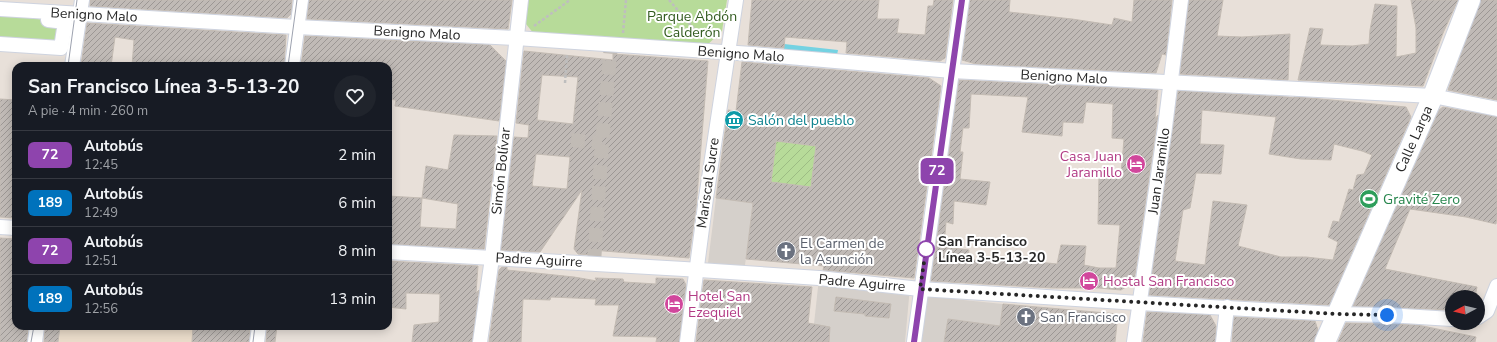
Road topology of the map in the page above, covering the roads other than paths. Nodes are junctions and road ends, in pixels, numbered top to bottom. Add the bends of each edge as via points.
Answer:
1 (301, 0) edge
2 (520, 0) edge
3 (736, 0) edge
4 (962, 0) edge
5 (1181, 0) edge
6 (1470, 0) edge
7 (81, 7) edge
8 (0, 9) edge
9 (0, 15) edge
10 (297, 27) junction
11 (516, 38) junction
12 (0, 44) edge
13 (728, 53) junction
14 (73, 62) edge
15 (293, 62) edge
16 (952, 71) junction
17 (1172, 82) junction
18 (1434, 96) junction
19 (1497, 109) edge
20 (0, 227) edge
21 (12, 228) edge
22 (392, 252) edge
23 (492, 258) junction
24 (696, 270) junction
25 (1497, 286) edge
26 (920, 289) junction
27 (1139, 303) junction
28 (1227, 307) junction
29 (1485, 312) edge
30 (1336, 314) junction
31 (1445, 319) edge
32 (37, 330) edge
33 (258, 330) edge
34 (36, 342) edge
35 (257, 342) edge
36 (480, 342) edge
37 (687, 342) edge
38 (914, 342) edge
39 (1134, 342) edge
40 (1223, 342) edge
41 (1325, 342) edge

1 - 10 street
2 - 11 street, Simón Bolívar
3 - 13 street, Mariscal Sucre
4 - 16 street
5 - 17 street, Juan Jaramillo
6 - 18 street, Calle Larga
7 - 8 street, Benigno Malo
7 - 10 street, Benigno Malo
7 - 14 street
9 - 12 street via 65,22 61,48
10 - 11 street, Benigno Malo
10 - 15 street
11 - 13 street, Benigno Malo
11 - 23 street, Simón Bolívar
13 - 16 street, Benigno Malo
13 - 24 street, Mariscal Sucre
16 - 17 street, Benigno Malo
16 - 26 street
17 - 18 street, Benigno Malo
17 - 27 street, Juan Jaramillo
18 - 19 street, Benigno Malo
18 - 30 street, Calle Larga
20 - 21 street
22 - 23 street, Padre Aguirre
23 - 24 street, Padre Aguirre
23 - 36 street, Simón Bolívar
24 - 26 street, Padre Aguirre via 819,278
24 - 37 street, Mariscal Sucre
25 - 29 street
26 - 27 street, Padre Aguirre
26 - 38 street
27 - 28 street, Padre Aguirre
27 - 39 street, Juan Jaramillo
28 - 30 street, Padre Aguirre
28 - 40 street
30 - 31 street, Padre Aguirre
30 - 41 street, Calle Larga
32 - 34 street
33 - 35 street

